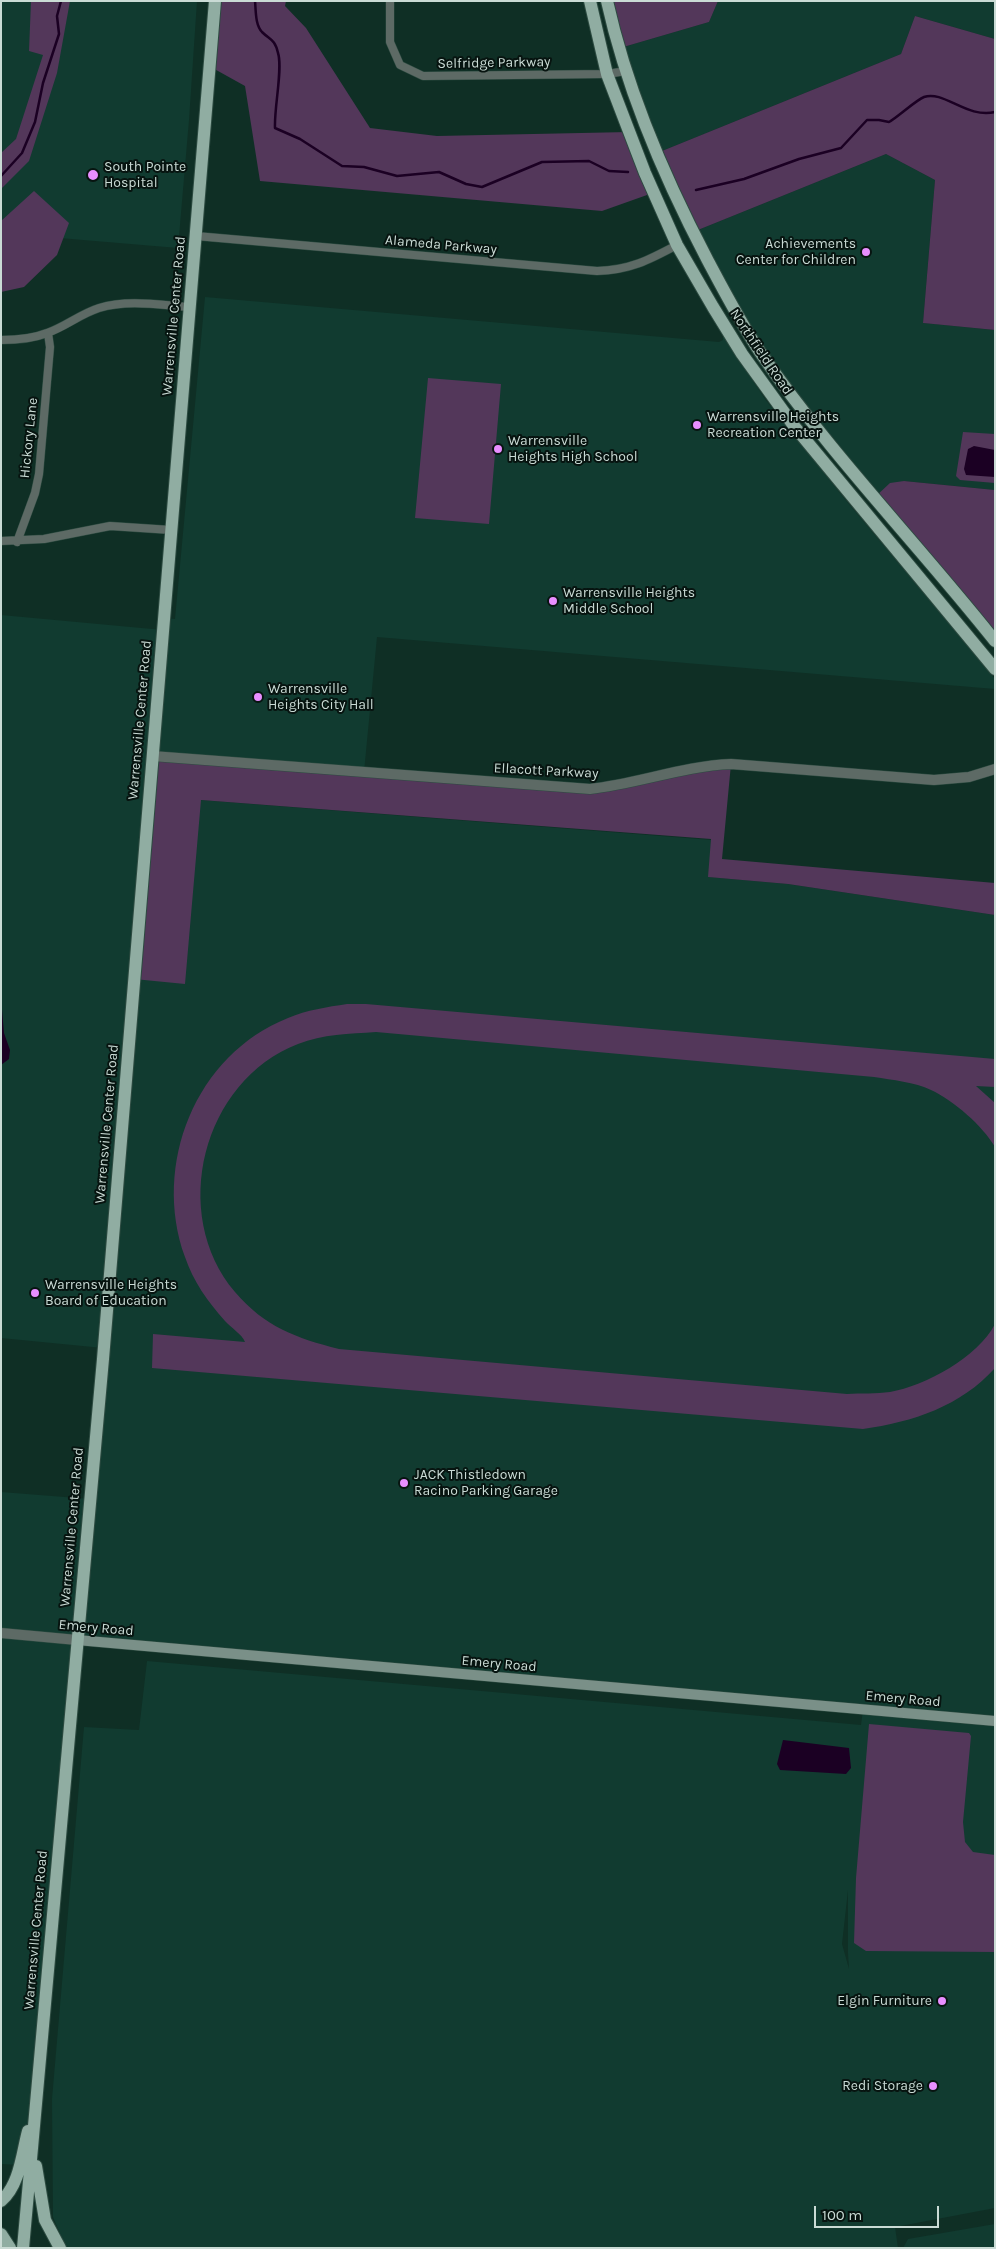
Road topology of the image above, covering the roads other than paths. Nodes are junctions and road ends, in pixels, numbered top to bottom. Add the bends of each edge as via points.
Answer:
1 (215, 1) edge
2 (390, 1) edge
3 (590, 1) edge
4 (607, 1) edge
5 (626, 70) junction
6 (607, 74) junction
7 (196, 236) junction
8 (678, 245) junction
9 (190, 307) junction
10 (48, 333) junction
11 (1, 340) edge
12 (171, 530) junction
13 (1, 541) edge
14 (17, 542) junction
15 (995, 641) edge
16 (995, 670) edge
17 (152, 756) junction
18 (995, 770) edge
19 (1, 1633) edge
20 (77, 1640) junction
21 (995, 1721) edge
22 (36, 2102) junction
23 (33, 2144) junction
24 (1, 2201) edge
25 (1, 2234) edge
26 (10, 2248) edge
27 (23, 2248) edge
28 (60, 2248) edge

1 - 7 main road, Warrensville Center Road
2 - 6 street, Selfridge Parkway via 390,42 400,64 424,76
3 - 6 main road, Northfield Road
4 - 5 main road, Northfield Road
5 - 6 street, Selfridge Parkway
5 - 15 main road, Northfield Road via 684,216 760,351 842,458
6 - 8 main road, Northfield Road via 644,173
7 - 8 street, Alameda Parkway via 597,271 620,270
7 - 9 main road, Warrensville Center Road
8 - 16 main road, Northfield Road via 739,348 794,426
9 - 10 street via 117,304 84,314
9 - 12 main road, Warrensville Center Road
10 - 11 street via 18,340
10 - 14 street, Hickory Lane via 50,347 39,474 36,493
12 - 14 street via 110,526
12 - 17 main road, Warrensville Center Road
13 - 14 street
17 - 18 street, Ellacott Parkway via 590,789 711,764 934,780 969,777
17 - 20 main road, Warrensville Center Road
19 - 20 street, Emery Road
20 - 21 main road, Emery Road
20 - 22 main road, Warrensville Center Road
22 - 23 main road, Warrensville Center Road
22 - 24 main road via 15,2181
23 - 27 main road, Warrensville Center Road
23 - 28 main road via 43,2214
25 - 26 main road

